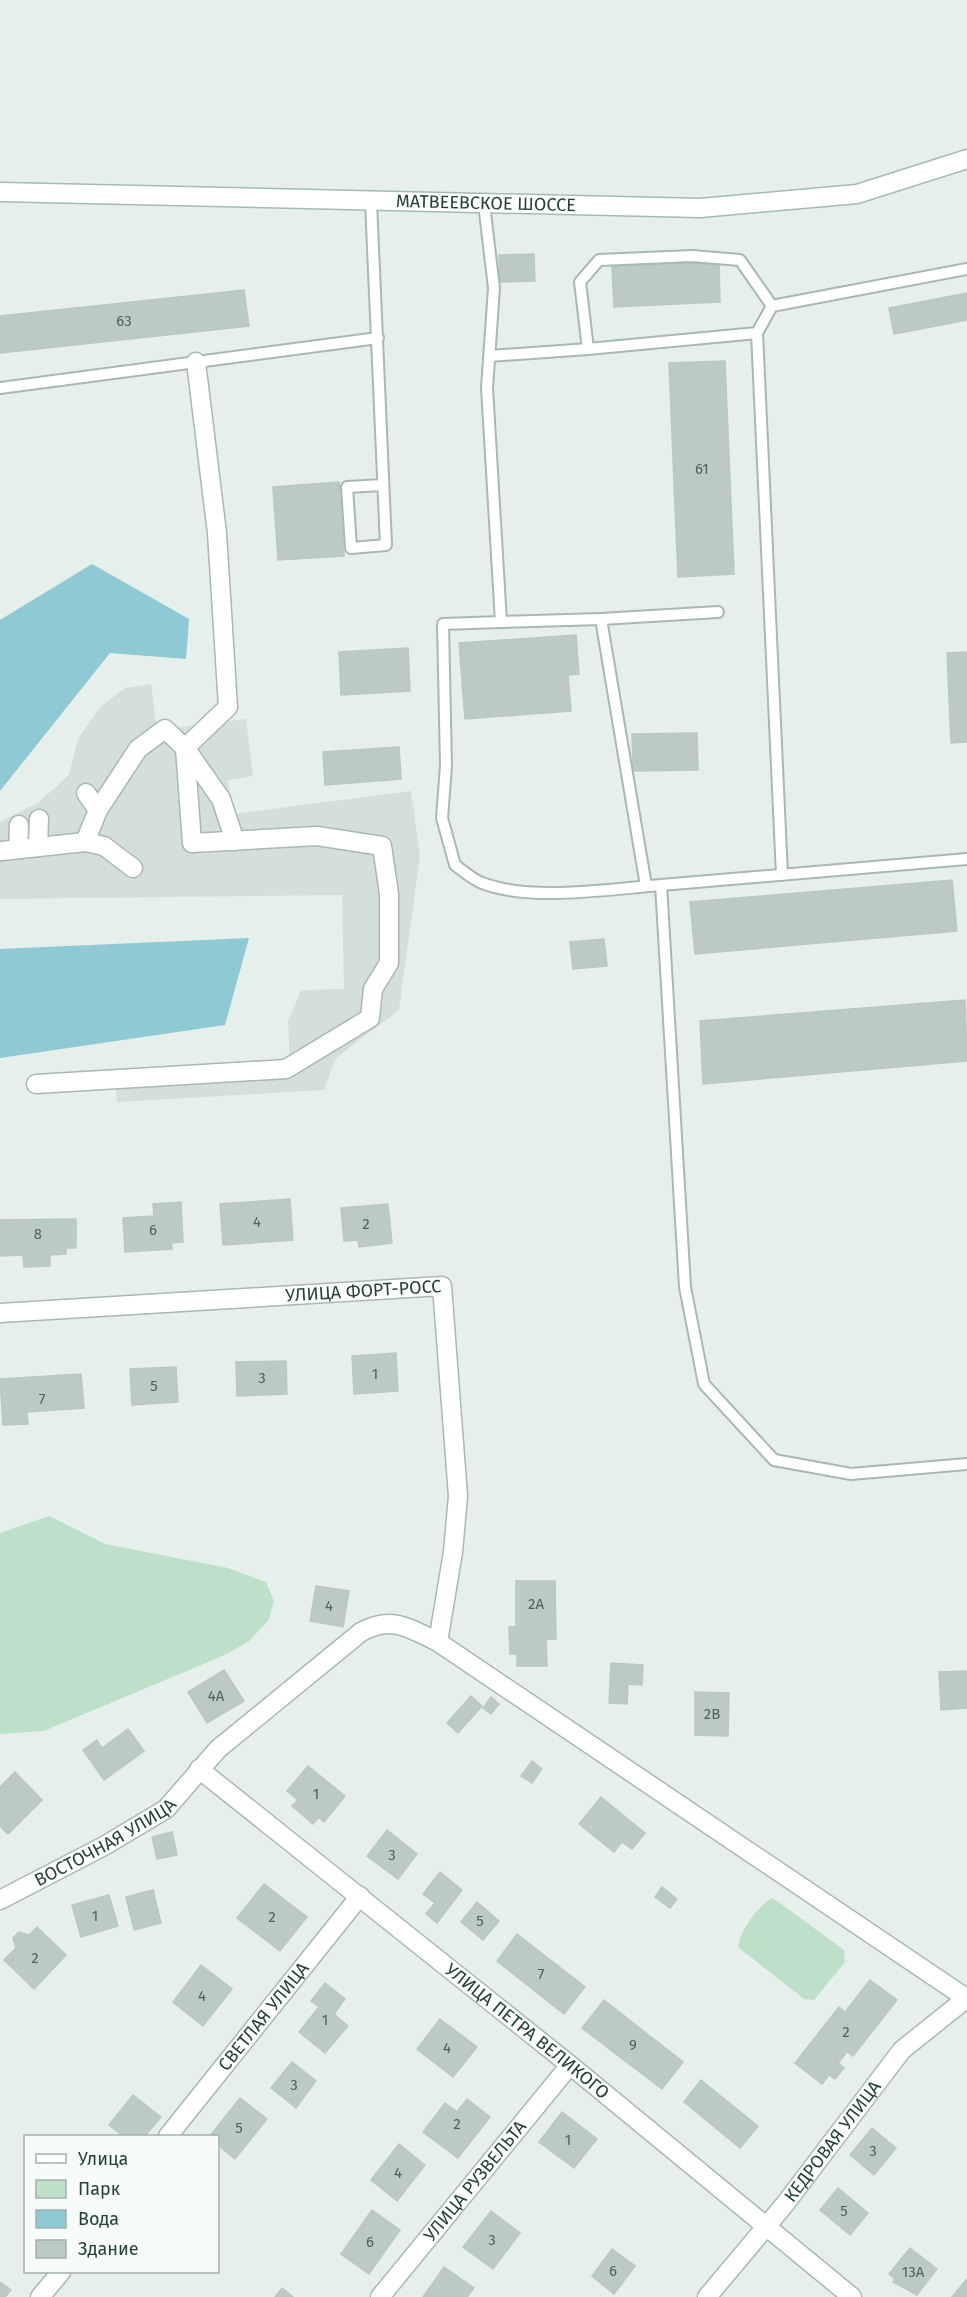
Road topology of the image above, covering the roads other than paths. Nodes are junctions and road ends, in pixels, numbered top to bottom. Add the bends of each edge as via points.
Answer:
1 (967, 159) edge
2 (0, 192) edge
3 (371, 202) junction
4 (484, 204) junction
5 (967, 269) edge
6 (772, 306) junction
7 (757, 333) junction
8 (378, 338) junction
9 (588, 350) junction
10 (489, 356) junction
11 (196, 362) junction
12 (0, 388) edge
13 (383, 485) junction
14 (718, 612) dead end
15 (601, 620) junction
16 (501, 622) junction
17 (185, 748) junction
18 (86, 793) dead end
19 (98, 810) junction
20 (39, 819) dead end
21 (19, 825) dead end
22 (235, 841) junction
23 (85, 842) junction
24 (39, 847) junction
25 (967, 859) edge
26 (133, 868) dead end
27 (782, 875) junction
28 (661, 885) junction
29 (646, 886) junction
30 (36, 1084) dead end
31 (0, 1312) edge
32 (967, 1464) edge
33 (438, 1641) junction
34 (199, 1769) junction
35 (360, 1896) junction
36 (0, 1900) edge
37 (967, 1998) edge
38 (570, 2065) junction
39 (169, 2135) edge
40 (765, 2226) junction
41 (59, 2273) edge
42 (40, 2297) edge
43 (380, 2297) edge
44 (707, 2297) edge
45 (852, 2297) edge

1 - 4 street, МАТВЕЕВСКОЕ ШОССЕ via 857,194 700,208
2 - 3 street, МАТВЕЕВСКОЕ ШОССЕ
3 - 4 street, МАТВЕЕВСКОЕ ШОССЕ
3 - 8 lane
4 - 10 lane via 494,288
5 - 6 lane
6 - 7 lane
6 - 9 lane via 740,260 692,256 599,260 580,282
7 - 9 lane
7 - 27 lane
8 - 11 lane
8 - 13 lane
9 - 10 lane
10 - 16 lane via 487,388
11 - 12 lane
11 - 17 street via 217,534 228,707
13 - 13 lane via 386,545 351,548 347,487
14 - 15 lane
15 - 16 lane
15 - 29 lane
16 - 29 lane via 443,624 446,766 442,818 455,865 480,882 500,888 546,892
17 - 19 street via 165,729 138,749
17 - 22 street via 221,799
17 - 22 street via 192,843
18 - 19 street
19 - 23 street
20 - 24 street
21 - 24 street via 10,850
22 - 30 street via 318,836 382,846 389,894 389,963 373,989 370,1018 286,1069
23 - 24 street
23 - 26 street via 104,846
25 - 27 lane
27 - 28 lane
28 - 29 lane
28 - 32 lane via 685,1287 704,1384 774,1460 851,1474
31 - 33 street, УЛИЦА ФОРТ-РОСС via 442,1286 458,1496
33 - 34 street, ВОСТОЧНАЯ УЛИЦА via 400,1624 372,1626
33 - 37 street, ВОСТОЧНАЯ УЛИЦА
34 - 35 street, УЛИЦА ПЕТРА ВЕЛИКОГО
34 - 36 street, ВОСТОЧНАЯ УЛИЦА via 166,1809
35 - 38 street, УЛИЦА ПЕТРА ВЕЛИКОГО
35 - 39 street, СВЕТЛАЯ УЛИЦА
37 - 40 street, КЕДРОВАЯ УЛИЦА via 902,2050
38 - 40 street, УЛИЦА ПЕТРА ВЕЛИКОГО
38 - 43 street, УЛИЦА РУЗВЕЛЬТА
40 - 44 street, КЕДРОВАЯ УЛИЦА
40 - 45 street, УЛИЦА ПЕТРА ВЕЛИКОГО
41 - 42 street

